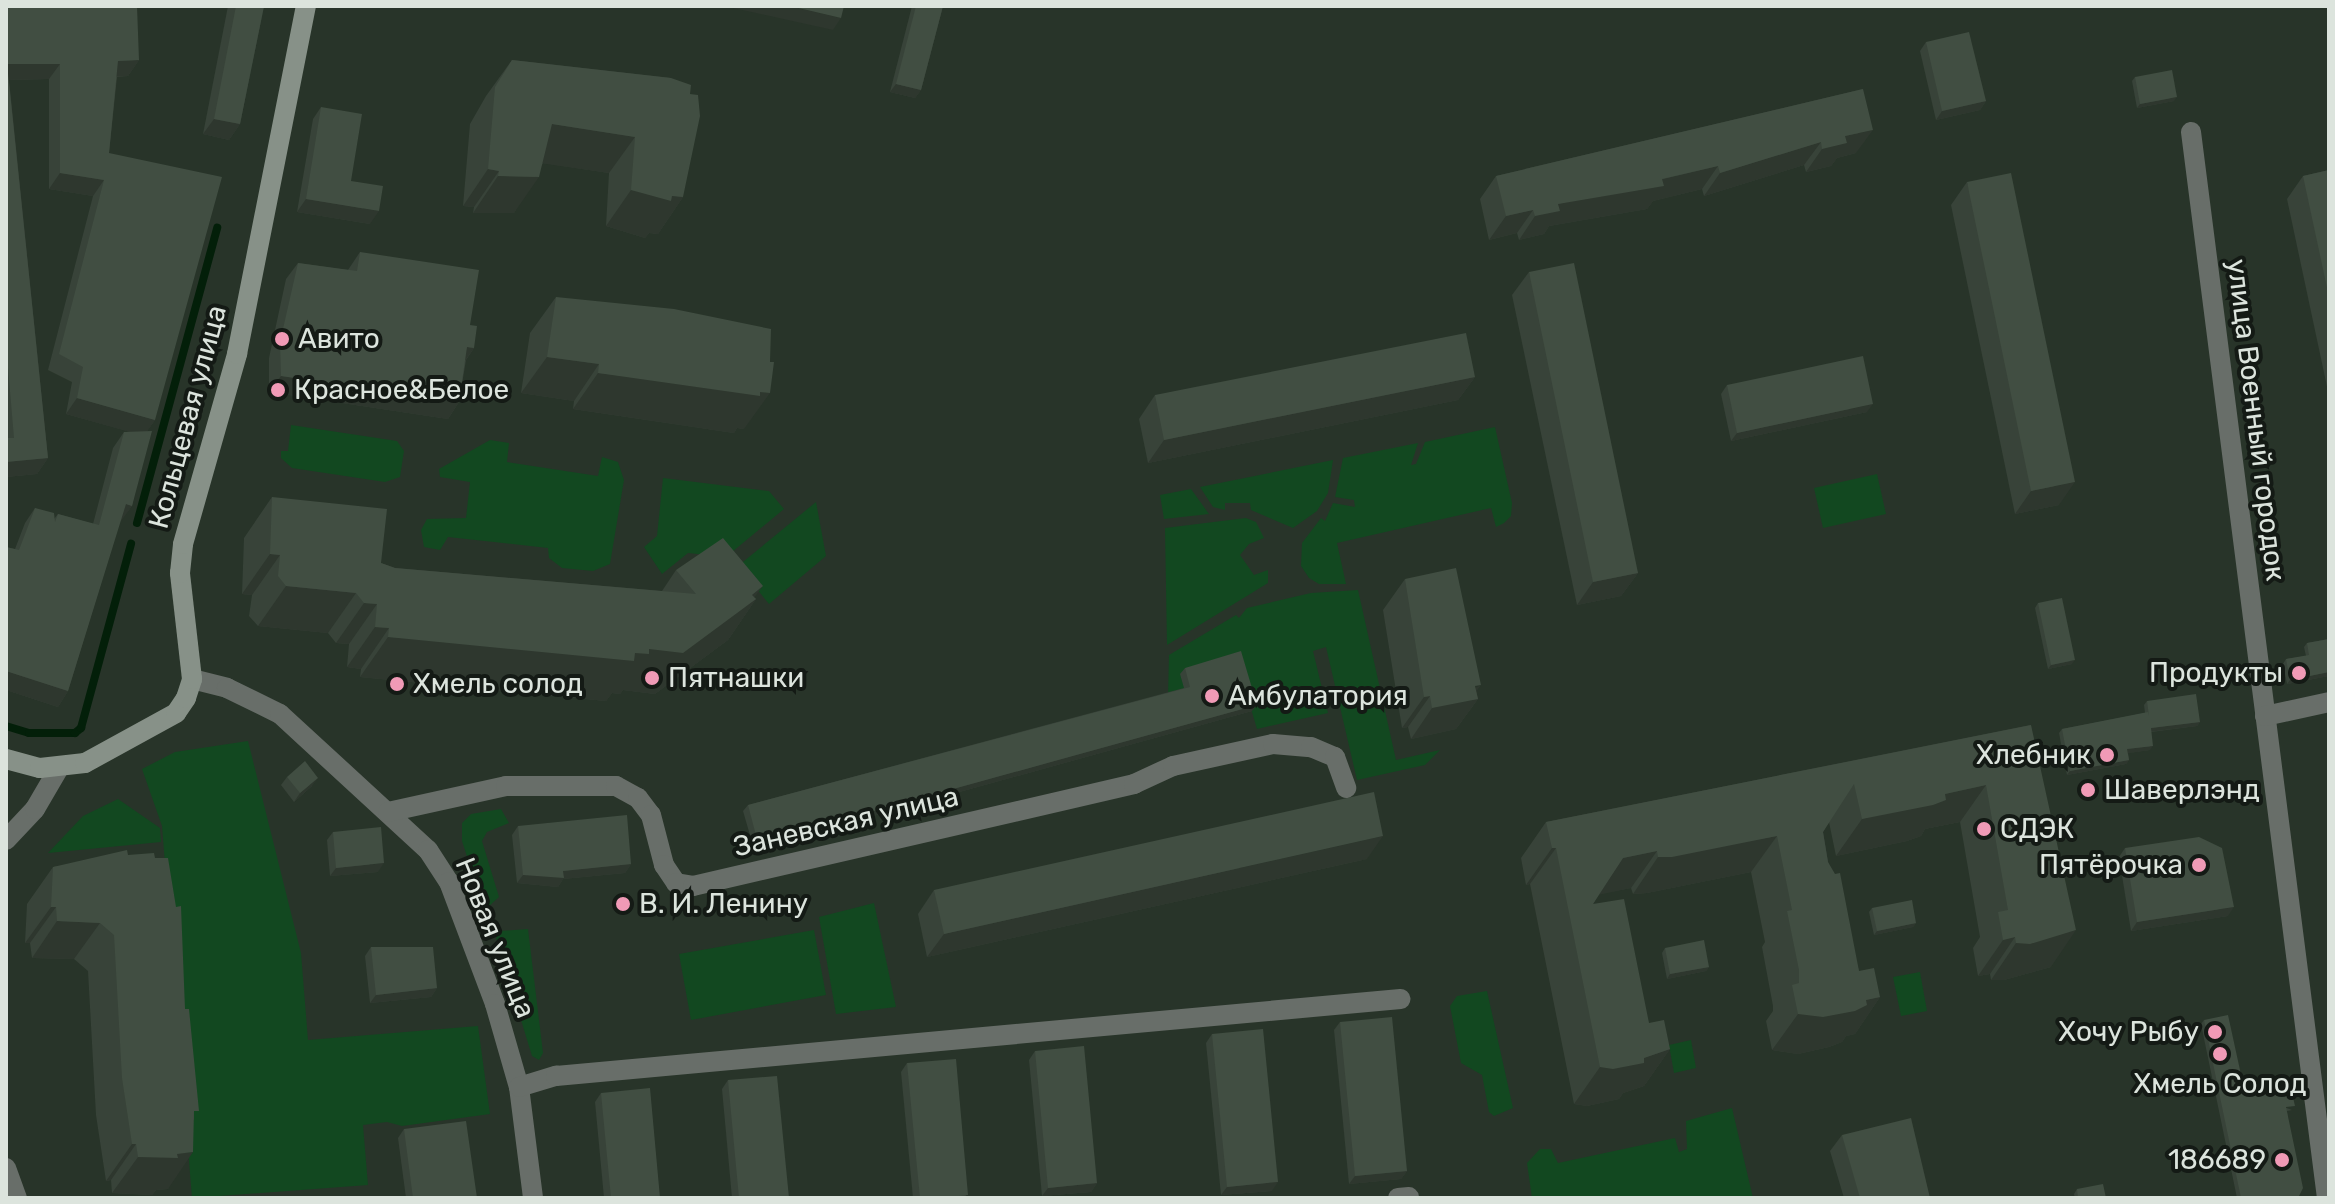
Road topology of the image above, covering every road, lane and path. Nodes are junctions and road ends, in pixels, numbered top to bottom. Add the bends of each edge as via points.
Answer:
1 (306, 6) edge
2 (2191, 132) dead end
3 (192, 679) junction
4 (2329, 702) edge
5 (2265, 716) junction
6 (6, 759) edge
7 (59, 768) junction
8 (1346, 788) dead end
9 (388, 812) junction
10 (6, 840) edge
11 (1400, 999) dead end
12 (519, 1087) junction
13 (6, 1168) edge
14 (1409, 1197) edge
15 (17, 1198) edge
16 (533, 1198) edge
17 (1398, 1198) edge
18 (2327, 1198) edge

1 - 3 street, Кольцевая улица via 237,354 183,544 180,573
2 - 5 street, улица Военный городок
3 - 7 street via 176,713 107,753
3 - 9 street, Новая улица via 227,688 280,714
4 - 5 street
5 - 18 street, улица Военный городок
6 - 7 street
7 - 10 street via 35,809
8 - 9 street, Заневская улица via 1335,757 1311,747 1273,744 1173,766 1134,784 693,886 676,883 664,865 651,815 638,798 616,786 506,786
9 - 12 street, Новая улица via 428,850 449,882 495,1004
11 - 12 street via 556,1076
12 - 16 street, Новая улица
13 - 15 street
14 - 17 street

